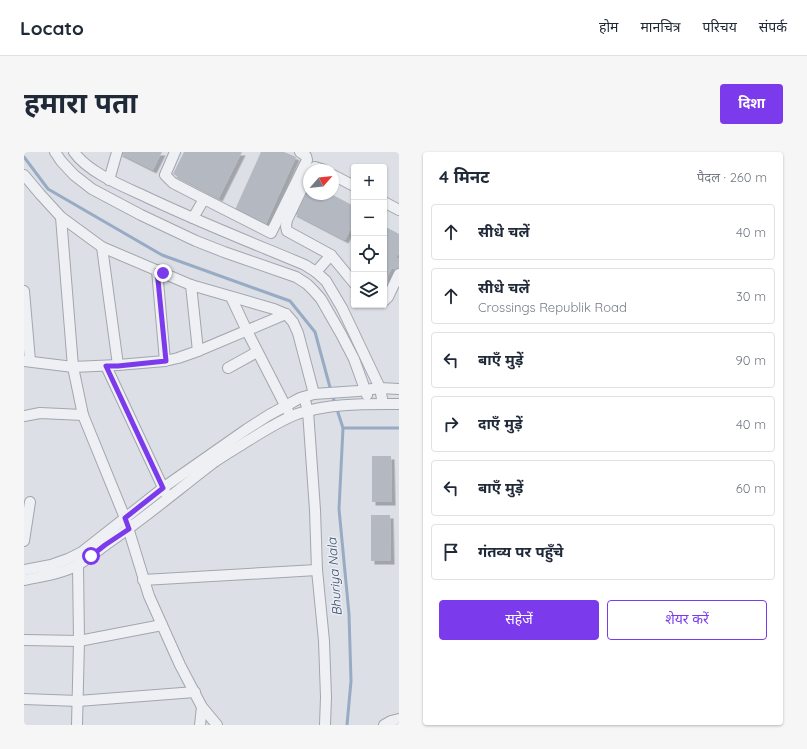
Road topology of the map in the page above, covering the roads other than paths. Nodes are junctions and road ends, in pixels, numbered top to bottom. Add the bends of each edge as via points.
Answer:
1 (55, 152) edge
2 (74, 152) edge
3 (117, 152) edge
4 (175, 152) edge
5 (300, 152) edge
6 (24, 175) edge
7 (339, 178) edge
8 (109, 180) junction
9 (351, 184) edge
10 (303, 187) edge
11 (204, 199) junction
12 (387, 204) edge
13 (399, 210) edge
14 (61, 217) junction
15 (193, 218) junction
16 (244, 219) junction
17 (236, 236) junction
18 (102, 247) junction
19 (331, 255) junction
20 (157, 270) junction
21 (316, 272) junction
22 (399, 274) edge
23 (351, 279) edge
24 (191, 285) junction
25 (24, 292) edge
26 (231, 297) junction
27 (387, 298) edge
28 (286, 314) junction
29 (246, 331) junction
30 (198, 351) junction
31 (257, 352) junction
32 (27, 361) edge
33 (166, 361) junction
34 (73, 366) junction
35 (106, 366) junction
36 (118, 366) junction
37 (228, 368) dead end
38 (380, 388) junction
39 (399, 389) edge
40 (366, 390) junction
41 (318, 394) junction
42 (304, 397) junction
43 (370, 404) junction
44 (383, 404) junction
45 (399, 404) edge
46 (286, 406) junction
47 (308, 411) junction
48 (83, 414) junction
49 (24, 416) edge
50 (291, 417) junction
51 (163, 488) junction
52 (168, 498) junction
53 (30, 502) dead end
54 (125, 518) junction
55 (129, 529) junction
56 (24, 541) edge
57 (78, 564) junction
58 (24, 570) edge
59 (317, 570) junction
60 (24, 580) edge
61 (143, 580) junction
62 (162, 625) junction
63 (24, 640) edge
64 (79, 641) junction
65 (195, 692) junction
66 (24, 699) edge
67 (78, 701) junction
68 (202, 707) junction
69 (399, 719) edge
70 (77, 725) edge
71 (200, 725) edge
72 (217, 725) edge
73 (325, 725) edge
74 (384, 725) edge

1 - 40 street via 74,175 92,189 141,215 196,241 296,277 307,284 321,299 342,334
2 - 8 street
3 - 8 street
4 - 11 street via 165,175 173,183
5 - 16 street via 307,160 272,233
6 - 14 street
7 - 9 street
8 - 15 street
10 - 19 street via 287,220 287,231
11 - 15 street
11 - 16 street
12 - 13 street
14 - 18 street
14 - 34 street
15 - 17 street
16 - 17 street
17 - 21 street
18 - 20 street
18 - 36 street
19 - 21 street
19 - 23 street
20 - 24 street
20 - 33 street
21 - 38 street via 326,281 342,308
22 - 27 street
24 - 26 street
24 - 30 street
25 - 32 street
26 - 28 street
26 - 29 street
28 - 29 street
28 - 41 street via 298,333
29 - 30 street
29 - 31 street
30 - 33 street
31 - 37 street
31 - 46 street
32 - 34 street
33 - 36 street
34 - 35 street
34 - 48 street
35 - 36 street
35 - 51 street
38 - 39 street
38 - 40 street
38 - 44 street
40 - 41 street
40 - 43 street
41 - 42 street
42 - 46 street
42 - 47 street
43 - 44 street
43 - 47 street
44 - 45 street
46 - 50 street
46 - 51 street via 247,429
47 - 50 street
47 - 59 street
48 - 49 street via 40,413
48 - 54 street
50 - 52 street via 214,462
51 - 52 street
51 - 54 street
52 - 55 street
53 - 56 street
54 - 55 street
54 - 58 street via 82,552 51,565
55 - 57 street
55 - 61 street
57 - 60 street via 40,578
57 - 64 street
59 - 61 street
59 - 73 street via 324,641
61 - 62 street
62 - 64 street
62 - 65 street
63 - 64 street
64 - 67 street
65 - 67 street
65 - 68 street
66 - 67 street
67 - 70 street
68 - 71 street
68 - 72 street
69 - 74 street

